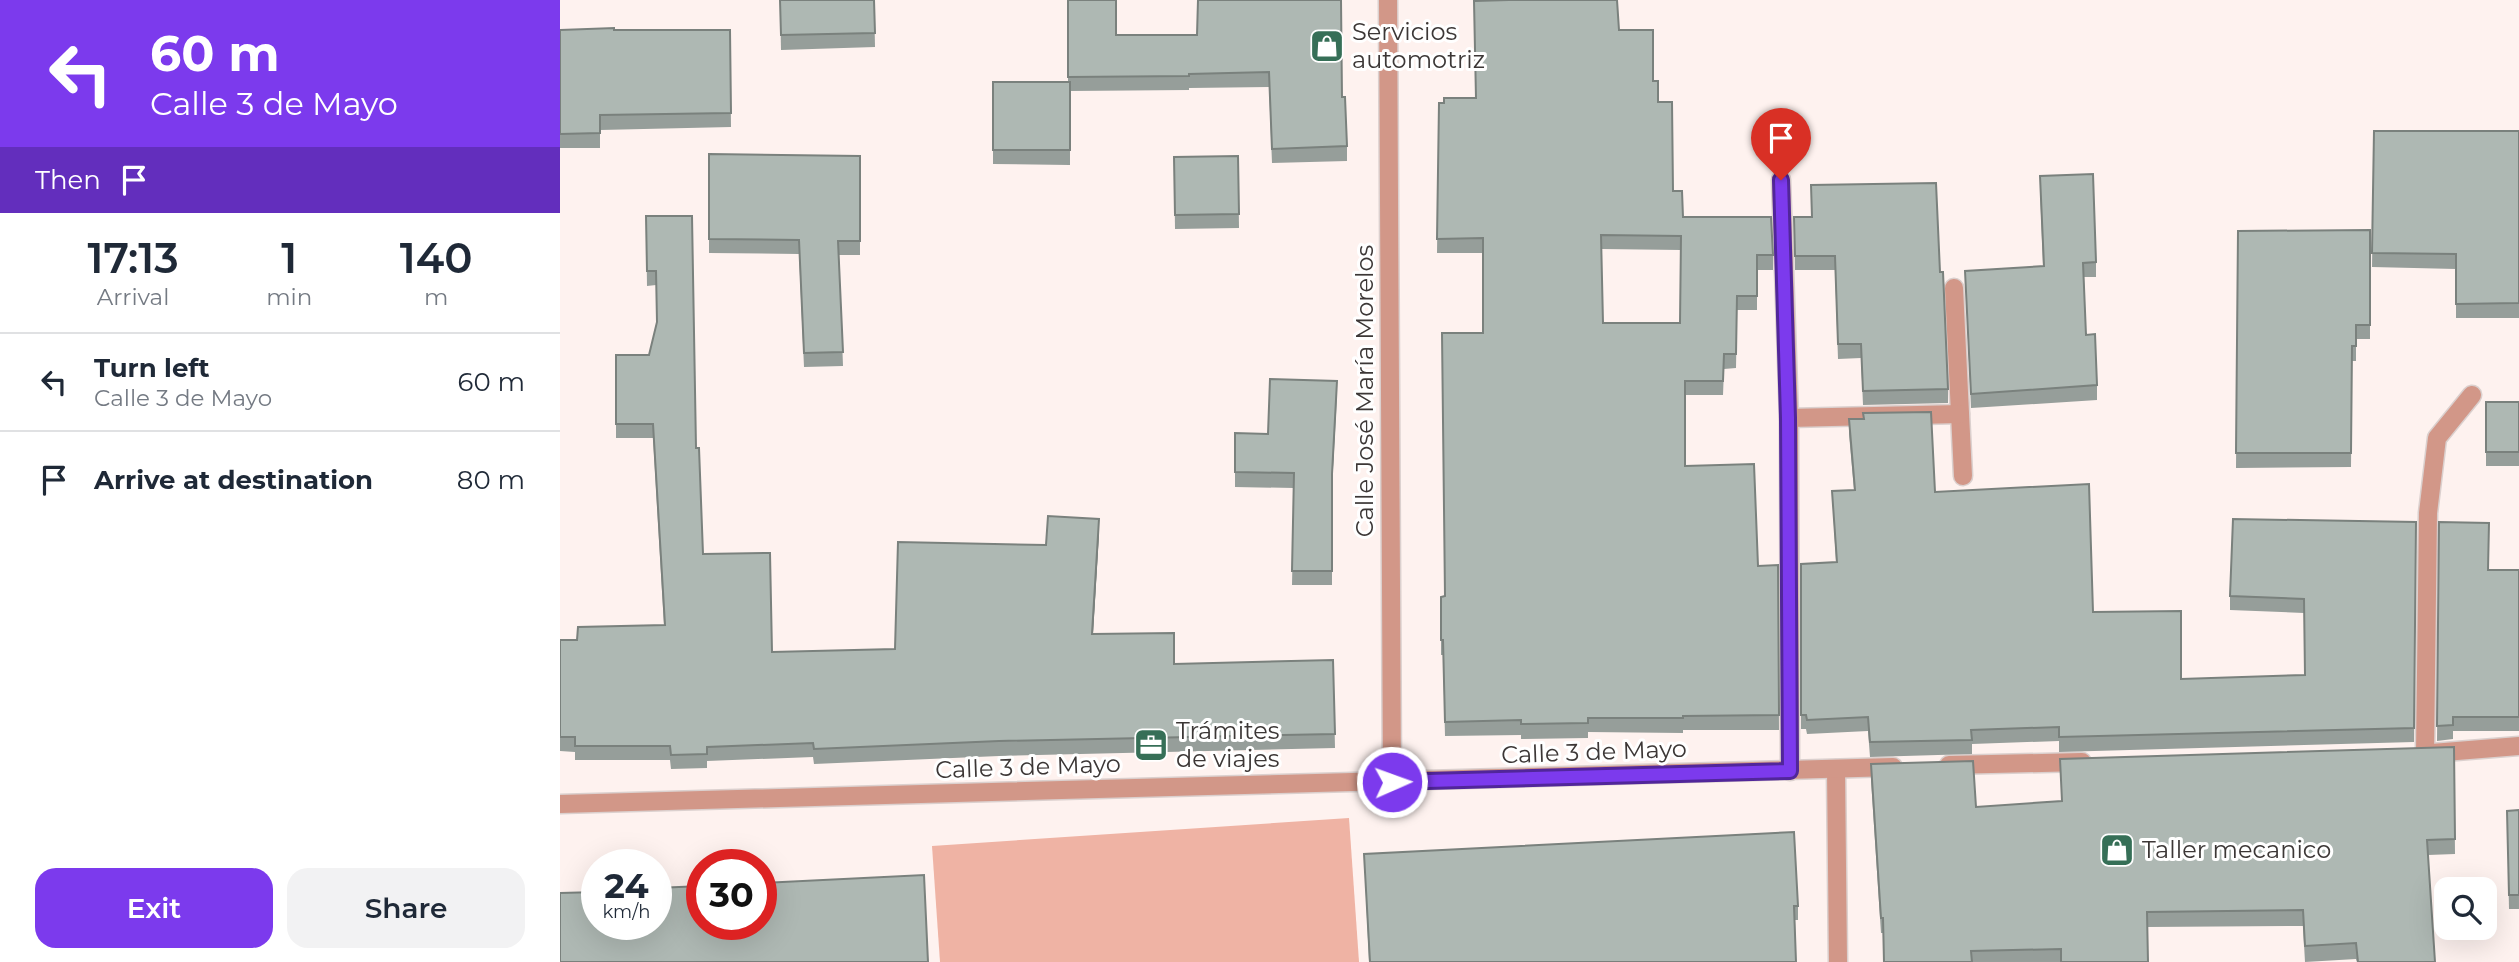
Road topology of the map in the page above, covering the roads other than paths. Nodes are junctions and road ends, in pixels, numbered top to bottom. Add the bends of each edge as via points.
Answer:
1 (1388, 0) edge
2 (1781, 180) dead end
3 (1954, 288) dead end
4 (2472, 396) dead end
5 (1959, 414) junction
6 (1788, 418) junction
7 (1963, 476) dead end
8 (2519, 746) edge
9 (2103, 761) edge
10 (1935, 765) edge
11 (1907, 766) edge
12 (1836, 769) junction
13 (1790, 771) junction
14 (1392, 782) junction
15 (560, 804) edge
16 (1838, 962) edge

1 - 14 street, Calle José María Morelos
2 - 6 street
3 - 5 street
4 - 8 street via 2437,438 2428,513 2418,754
5 - 6 street
5 - 7 street
6 - 13 street
9 - 10 street
11 - 12 street, Calle 3 de Mayo
12 - 13 street, Calle 3 de Mayo
12 - 16 street
13 - 14 street, Calle 3 de Mayo
14 - 15 street, Calle 3 de Mayo

